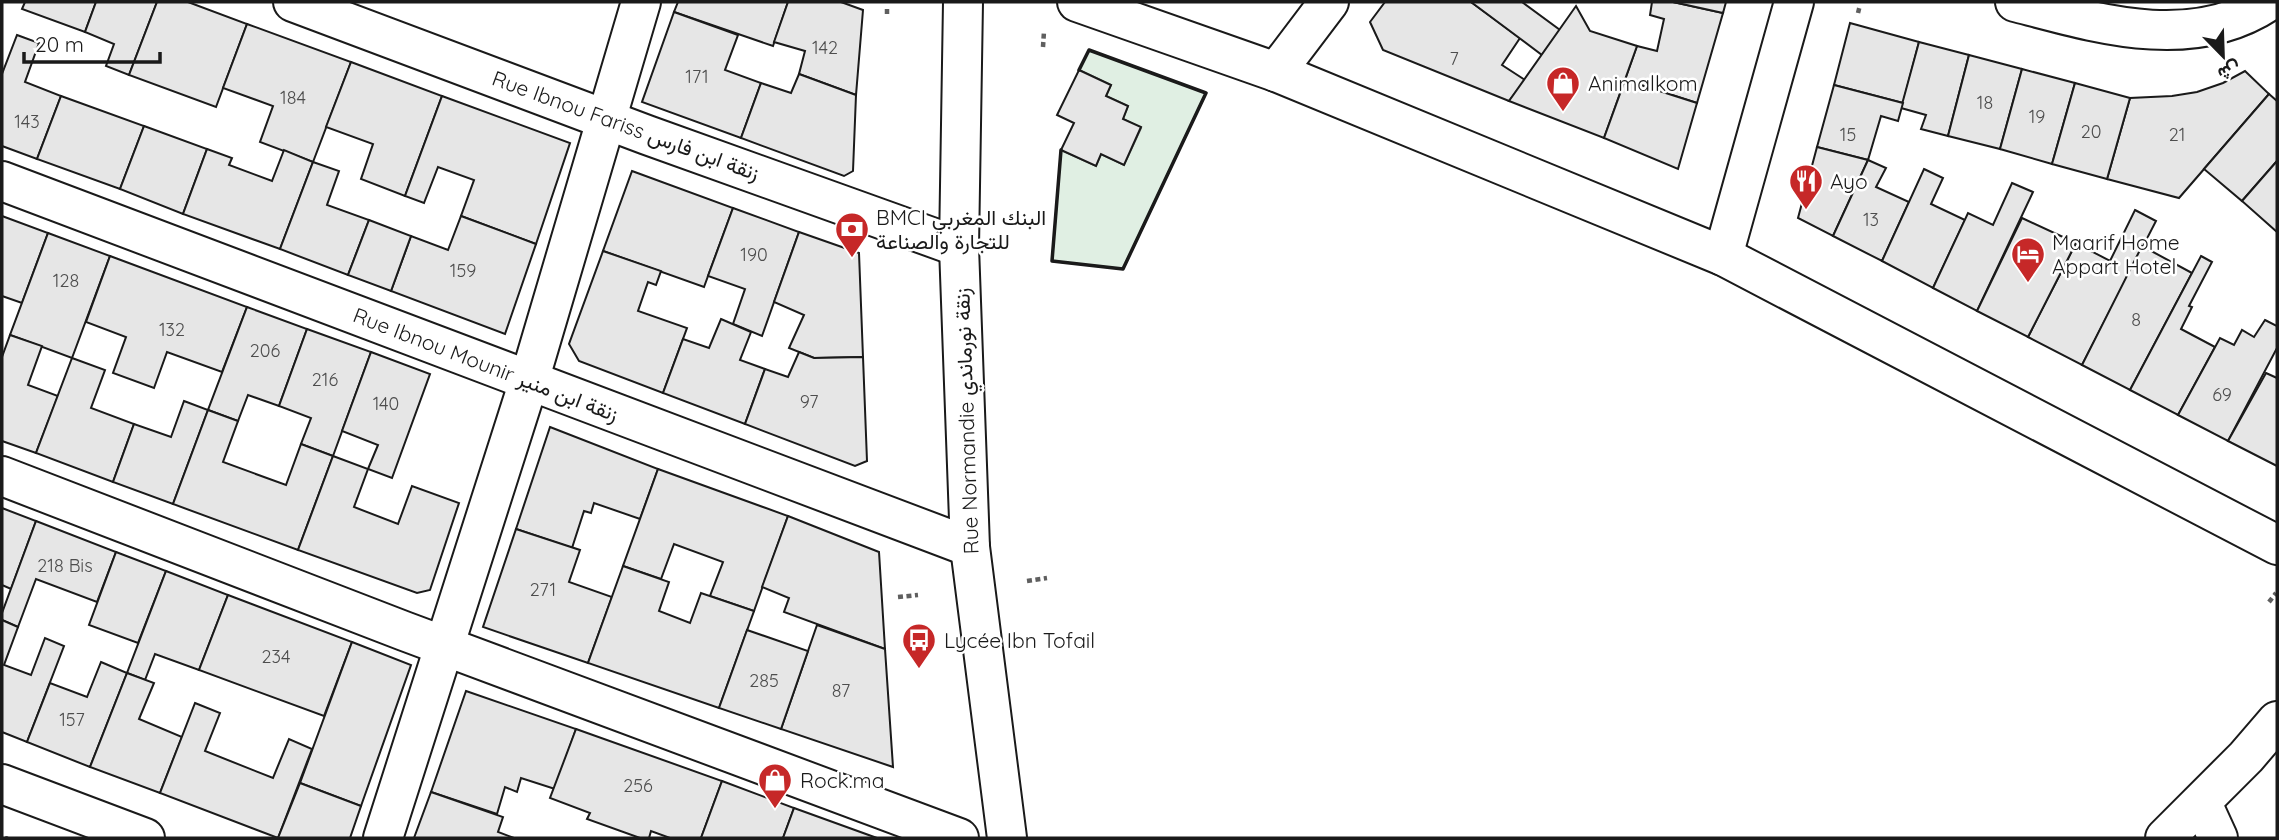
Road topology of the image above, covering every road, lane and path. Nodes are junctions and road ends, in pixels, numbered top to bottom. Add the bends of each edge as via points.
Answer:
1 (293, 2) edge
2 (641, 2) edge
3 (963, 2) edge
4 (1077, 2) edge
5 (1329, 2) edge
6 (1794, 2) edge
7 (2015, 2) edge
8 (2268, 2) edge
9 (1860, 5) dead end
10 (1858, 13) dead end
11 (1044, 31) dead end
12 (1043, 47) dead end
13 (1276, 72) junction
14 (607, 119) junction
15 (2, 181) edge
16 (959, 247) junction
17 (1723, 256) junction
18 (528, 381) junction
19 (2, 477) edge
20 (2277, 545) edge
21 (970, 547) junction
22 (1047, 578) dead end
23 (1027, 581) dead end
24 (2277, 593) edge
25 (918, 595) dead end
26 (898, 597) dead end
27 (2269, 602) dead end
28 (444, 646) junction
29 (2277, 721) edge
30 (2, 784) edge
31 (2202, 803) junction
32 (145, 838) edge
33 (383, 838) edge
34 (959, 838) edge
35 (1007, 838) edge
36 (2165, 838) edge
37 (2218, 838) edge

1 - 14 street, Rue Ibnou Fariss زنقة ابن فارس
2 - 14 street
3 - 16 street, Rue Normandie زنقة نورماندي
4 - 13 street
5 - 13 street
6 - 17 street
7 - 8 street via 2113,26 2179,30 2234,19
9 - 10 path
11 - 12 path
13 - 17 street
14 - 16 street, Rue Ibnou Fariss زنقة ابن فارس
14 - 18 street
15 - 18 street, Rue Ibnou Mounir زنقة ابن منير
16 - 21 street, Rue Normandie زنقة نورماندي
17 - 20 street
18 - 21 street, Rue Ibnou Mounir زنقة ابن منير
18 - 28 street
19 - 28 street
21 - 35 street, Rue Normandie زنقة نورماندي
22 - 23 path
24 - 27 path
25 - 26 path
28 - 33 street
28 - 34 street
29 - 31 street
30 - 32 street
31 - 36 street
31 - 37 street

